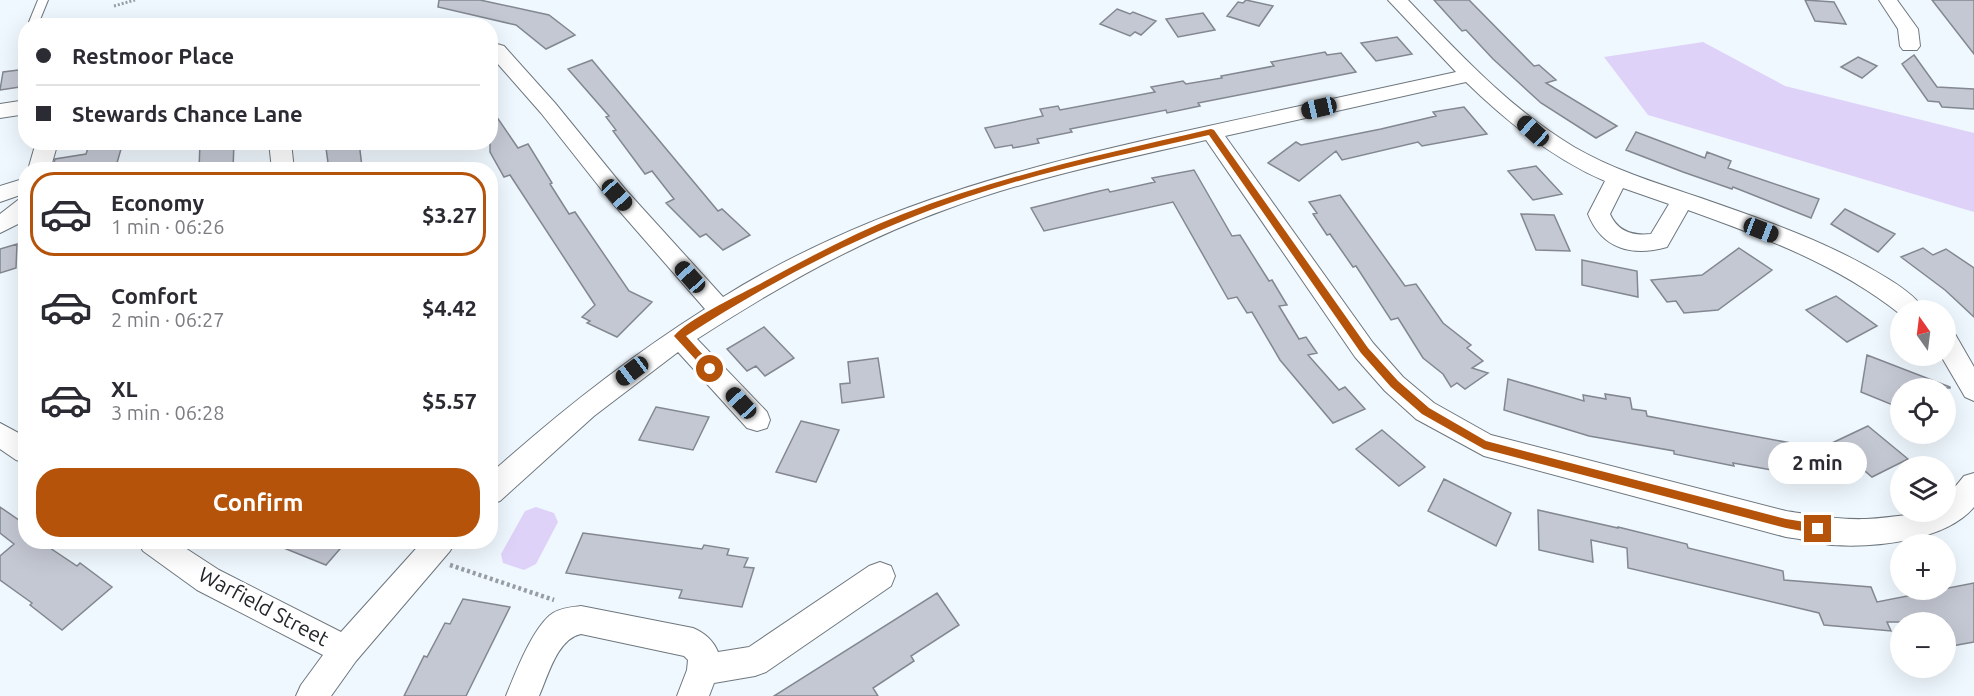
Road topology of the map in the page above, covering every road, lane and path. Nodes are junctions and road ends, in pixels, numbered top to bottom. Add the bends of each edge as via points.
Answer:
1 (43, 0) edge
2 (135, 0) edge
3 (1398, 0) edge
4 (1888, 0) edge
5 (114, 6) dead end
6 (35, 18) edge
7 (1910, 46) dead end
8 (498, 52) edge
9 (1470, 75) junction
10 (18, 108) edge
11 (0, 111) edge
12 (1211, 132) junction
13 (1618, 177) junction
14 (18, 188) edge
15 (0, 194) edge
16 (1683, 200) junction
17 (18, 214) edge
18 (0, 225) edge
19 (1898, 300) edge
20 (720, 310) junction
21 (679, 336) junction
22 (1956, 358) edge
23 (1974, 390) edge
24 (757, 420) dead end
25 (0, 434) edge
26 (18, 446) edge
27 (498, 484) edge
28 (1974, 485) edge
29 (163, 549) edge
30 (433, 549) edge
31 (880, 576) dead end
32 (563, 603) dead end
33 (345, 650) junction
34 (698, 683) edge
35 (312, 696) edge
36 (522, 696) edge

1 - 6 lane
2 - 5 path
3 - 9 street
4 - 7 street via 1908,29
8 - 20 street via 617,195
9 - 12 street
9 - 13 street via 1533,131
10 - 11 street
12 - 20 street via 1081,161 905,216
12 - 28 street via 1364,350 1425,411 1484,445 1786,524 1834,532 1870,532 1932,519 1958,505
13 - 16 street
13 - 16 street via 1599,214 1602,225 1627,242 1645,244 1659,240
14 - 15 street
16 - 19 street via 1818,253
17 - 18 street
20 - 21 street
21 - 24 street
21 - 27 street via 591,402
22 - 23 street
25 - 26 street
29 - 33 street, Warfield Street via 208,580
30 - 32 path
30 - 33 street
31 - 34 street via 755,661
33 - 35 street
34 - 36 street via 704,655 693,643 581,620 564,623 551,636

